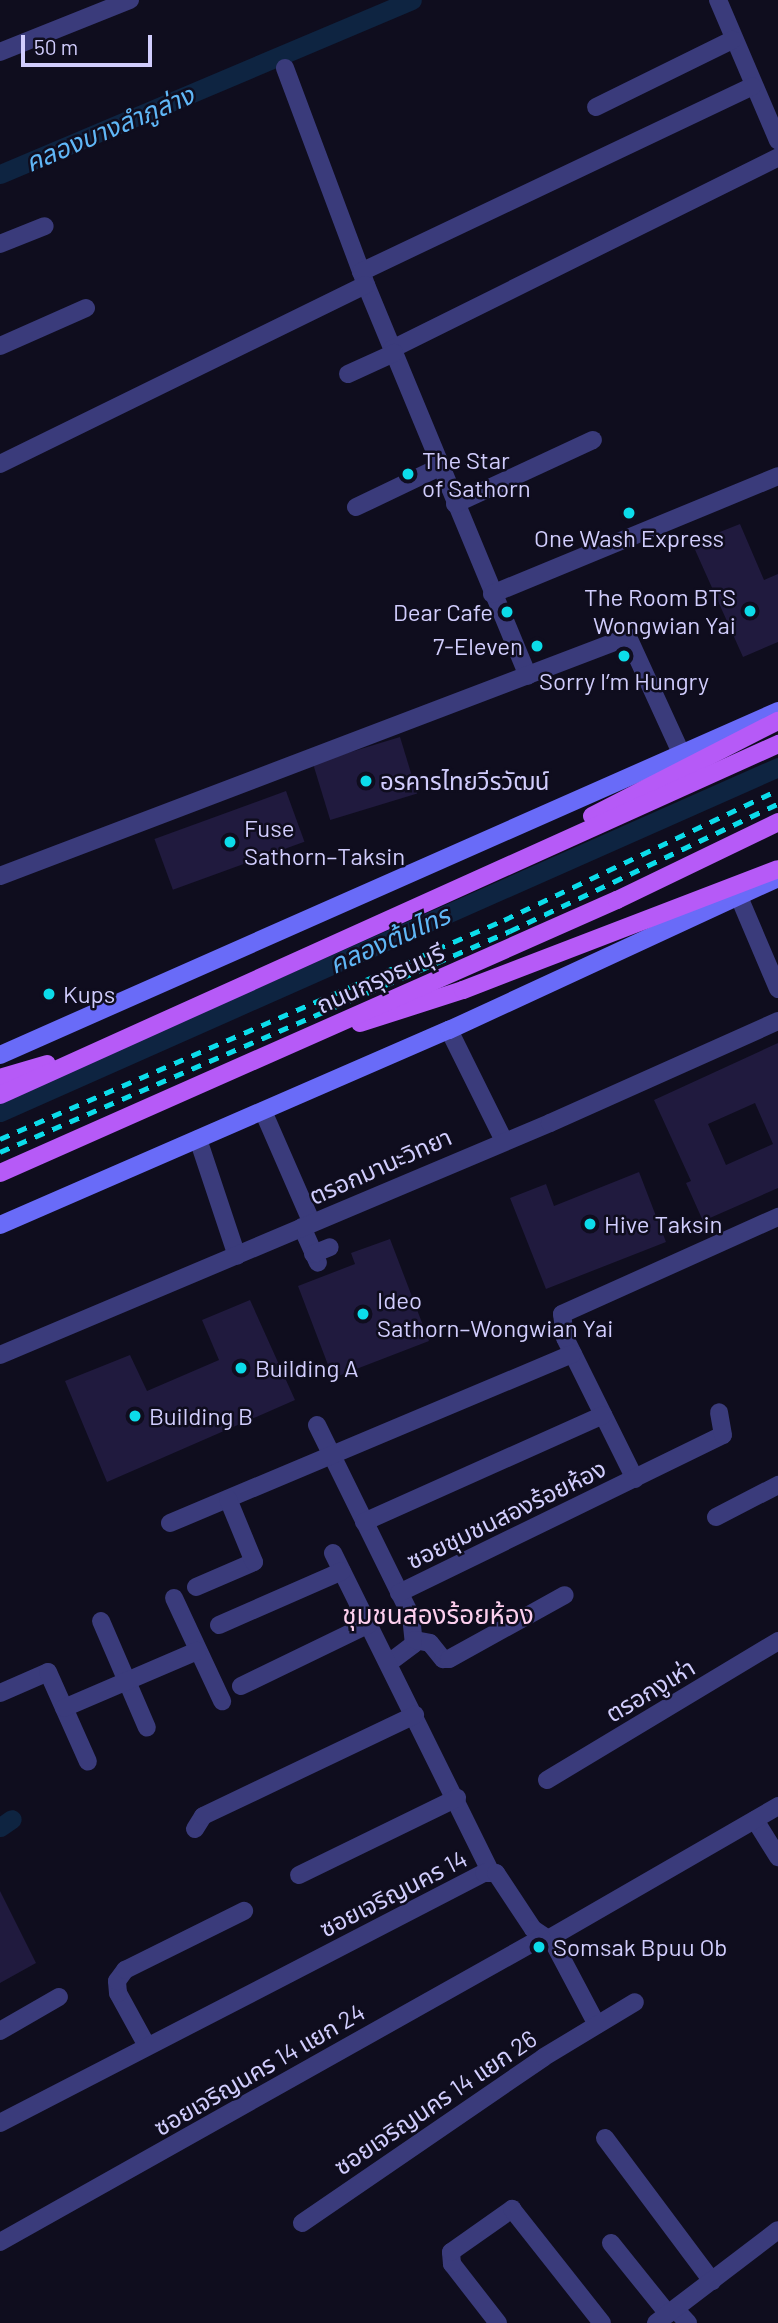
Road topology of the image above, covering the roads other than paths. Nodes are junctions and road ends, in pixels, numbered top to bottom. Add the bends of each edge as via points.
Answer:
1 (130, 0) edge
2 (718, 0) edge
3 (732, 40) junction
4 (0, 52) edge
5 (285, 68) dead end
6 (752, 86) junction
7 (596, 107) dead end
8 (778, 141) edge
9 (778, 157) edge
10 (45, 226) dead end
11 (0, 244) edge
12 (364, 278) junction
13 (86, 308) dead end
14 (0, 346) edge
15 (393, 351) junction
16 (348, 374) dead end
17 (593, 440) dead end
18 (0, 464) edge
19 (440, 467) junction
20 (778, 476) edge
21 (455, 504) junction
22 (356, 507) dead end
23 (492, 594) junction
24 (528, 676) junction
25 (778, 711) edge
26 (778, 721) edge
27 (778, 744) edge
28 (682, 755) junction
29 (778, 822) edge
30 (778, 869) edge
31 (0, 876) edge
32 (486, 877) junction
33 (778, 878) edge
34 (739, 897) junction
35 (778, 989) edge
36 (778, 1021) edge
37 (449, 1030) junction
38 (296, 1041) junction
39 (117, 1043) junction
40 (0, 1055) edge
41 (0, 1078) edge
42 (0, 1095) edge
43 (263, 1111) junction
44 (198, 1139) junction
45 (503, 1139) junction
46 (0, 1173) edge
47 (778, 1217) edge
48 (0, 1225) edge
49 (307, 1225) junction
50 (320, 1254) dead end
51 (237, 1256) junction
52 (573, 1354) junction
53 (0, 1355) edge
54 (719, 1412) dead end
55 (603, 1415) junction
56 (317, 1425) dead end
57 (332, 1456) junction
58 (635, 1479) junction
59 (778, 1485) edge
60 (228, 1499) junction
61 (716, 1517) dead end
62 (364, 1521) junction
63 (170, 1523) dead end
64 (333, 1553) dead end
65 (342, 1571) junction
66 (196, 1587) dead end
67 (399, 1593) junction
68 (565, 1595) dead end
69 (174, 1598) dead end
70 (101, 1621) dead end
71 (219, 1625) dead end
72 (369, 1625) junction
73 (415, 1640) junction
74 (778, 1641) edge
75 (197, 1651) junction
76 (389, 1663) junction
77 (127, 1681) junction
78 (241, 1686) dead end
79 (0, 1693) edge
80 (222, 1701) dead end
81 (64, 1708) junction
82 (415, 1715) junction
83 (148, 1728) dead end
84 (88, 1762) dead end
85 (547, 1780) dead end
86 (457, 1798) junction
87 (778, 1806) edge
88 (755, 1820) junction
89 (195, 1829) dead end
90 (778, 1857) edge
91 (491, 1872) junction
92 (299, 1875) dead end
93 (244, 1911) dead end
94 (546, 1938) junction
95 (59, 1997) dead end
96 (635, 2002) dead end
97 (597, 2025) junction
98 (0, 2031) edge
99 (147, 2046) junction
100 (0, 2123) edge
101 (606, 2138) dead end
102 (302, 2222) dead end
103 (778, 2230) edge
104 (0, 2242) edge
105 (611, 2243) dead end
106 (712, 2281) junction
107 (666, 2315) edge
108 (498, 2323) edge
109 (602, 2323) edge
110 (688, 2323) edge

1 - 4 street
2 - 3 street
3 - 6 street
3 - 7 street
5 - 12 street
6 - 8 street
6 - 12 street
9 - 15 street
10 - 11 street
12 - 15 street
12 - 18 street
13 - 14 street
15 - 16 street
15 - 19 street
17 - 21 street
19 - 21 street
19 - 22 street
20 - 23 street
21 - 23 street
23 - 24 street
24 - 28 street via 630,637
24 - 31 street
25 - 28 main road
26 - 32 main road via 583,821
27 - 32 main road, ถนนกรุงธนบุรี
28 - 40 main road
29 - 38 main road, ถนนกรุงธนบุรี via 617,900
30 - 38 main road via 463,990
32 - 39 main road, ถนนกรุงธนบุรี
33 - 34 main road
34 - 35 street
34 - 37 main road
36 - 45 street, ตรอกมานะวิทยา
37 - 43 main road
37 - 45 street
38 - 46 main road, ถนนกรุงธนบุรี
39 - 41 main road
39 - 42 main road, ถนนกรุงธนบุรี
43 - 44 main road
43 - 49 street
44 - 48 main road
44 - 51 street
45 - 49 street, ตรอกมานะวิทยา
47 - 52 street, ซอยชุมชนสองร้อยห้อง via 562,1314 560,1326
49 - 50 street
49 - 51 street, ตรอกมานะวิทยา
51 - 53 street, ตรอกมานะวิทยา
52 - 55 street, ซอยชุมชนสองร้อยห้อง
52 - 57 street
54 - 58 street, ซอยชุมชนสองร้อยห้อง via 723,1434
55 - 58 street, ซอยชุมชนสองร้อยห้อง
55 - 62 street, ซอยชุมชนสองร้อยห้อง
56 - 57 street, ซอยชุมชนสองร้อยห้อง
57 - 60 street
57 - 62 street, ซอยชุมชนสองร้อยห้อง
58 - 67 street, ซอยชุมชนสองร้อยห้อง
59 - 61 street
60 - 63 street
60 - 66 street via 254,1562
62 - 67 street, ซอยชุมชนสองร้อยห้อง
64 - 65 street
65 - 71 street
65 - 72 street
67 - 73 street, ซอยชุมชนสองร้อยห้อง via 411,1616
68 - 73 street via 449,1659 443,1659 429,1643
69 - 75 street
70 - 77 street
72 - 76 street
72 - 78 street
73 - 76 street via 402,1657
74 - 85 street, ตรอกงูเห่า
75 - 77 street
75 - 80 street
76 - 82 street
77 - 81 street
77 - 83 street
79 - 81 street via 48,1672
81 - 84 street
82 - 86 street
82 - 89 street via 203,1816
86 - 91 street
86 - 92 street
87 - 88 street
88 - 90 street
88 - 94 street
91 - 94 street, ซอยเจริญนคร 14 via 504,1882
91 - 99 street, ซอยเจริญนคร 14
93 - 99 street via 125,1970 117,1981 118,1993
94 - 97 street
94 - 104 street, ซอยเจริญนคร 14 แยก 24
95 - 98 street
96 - 97 street, ซอยเจริญนคร 14 แยก 26
97 - 102 street, ซอยเจริญนคร 14 แยก 26
99 - 100 street, ซอยเจริญนคร 14
101 - 106 street
103 - 106 street
105 - 107 street
106 - 107 street
107 - 110 street
108 - 109 street via 452,2263 451,2252 512,2209

